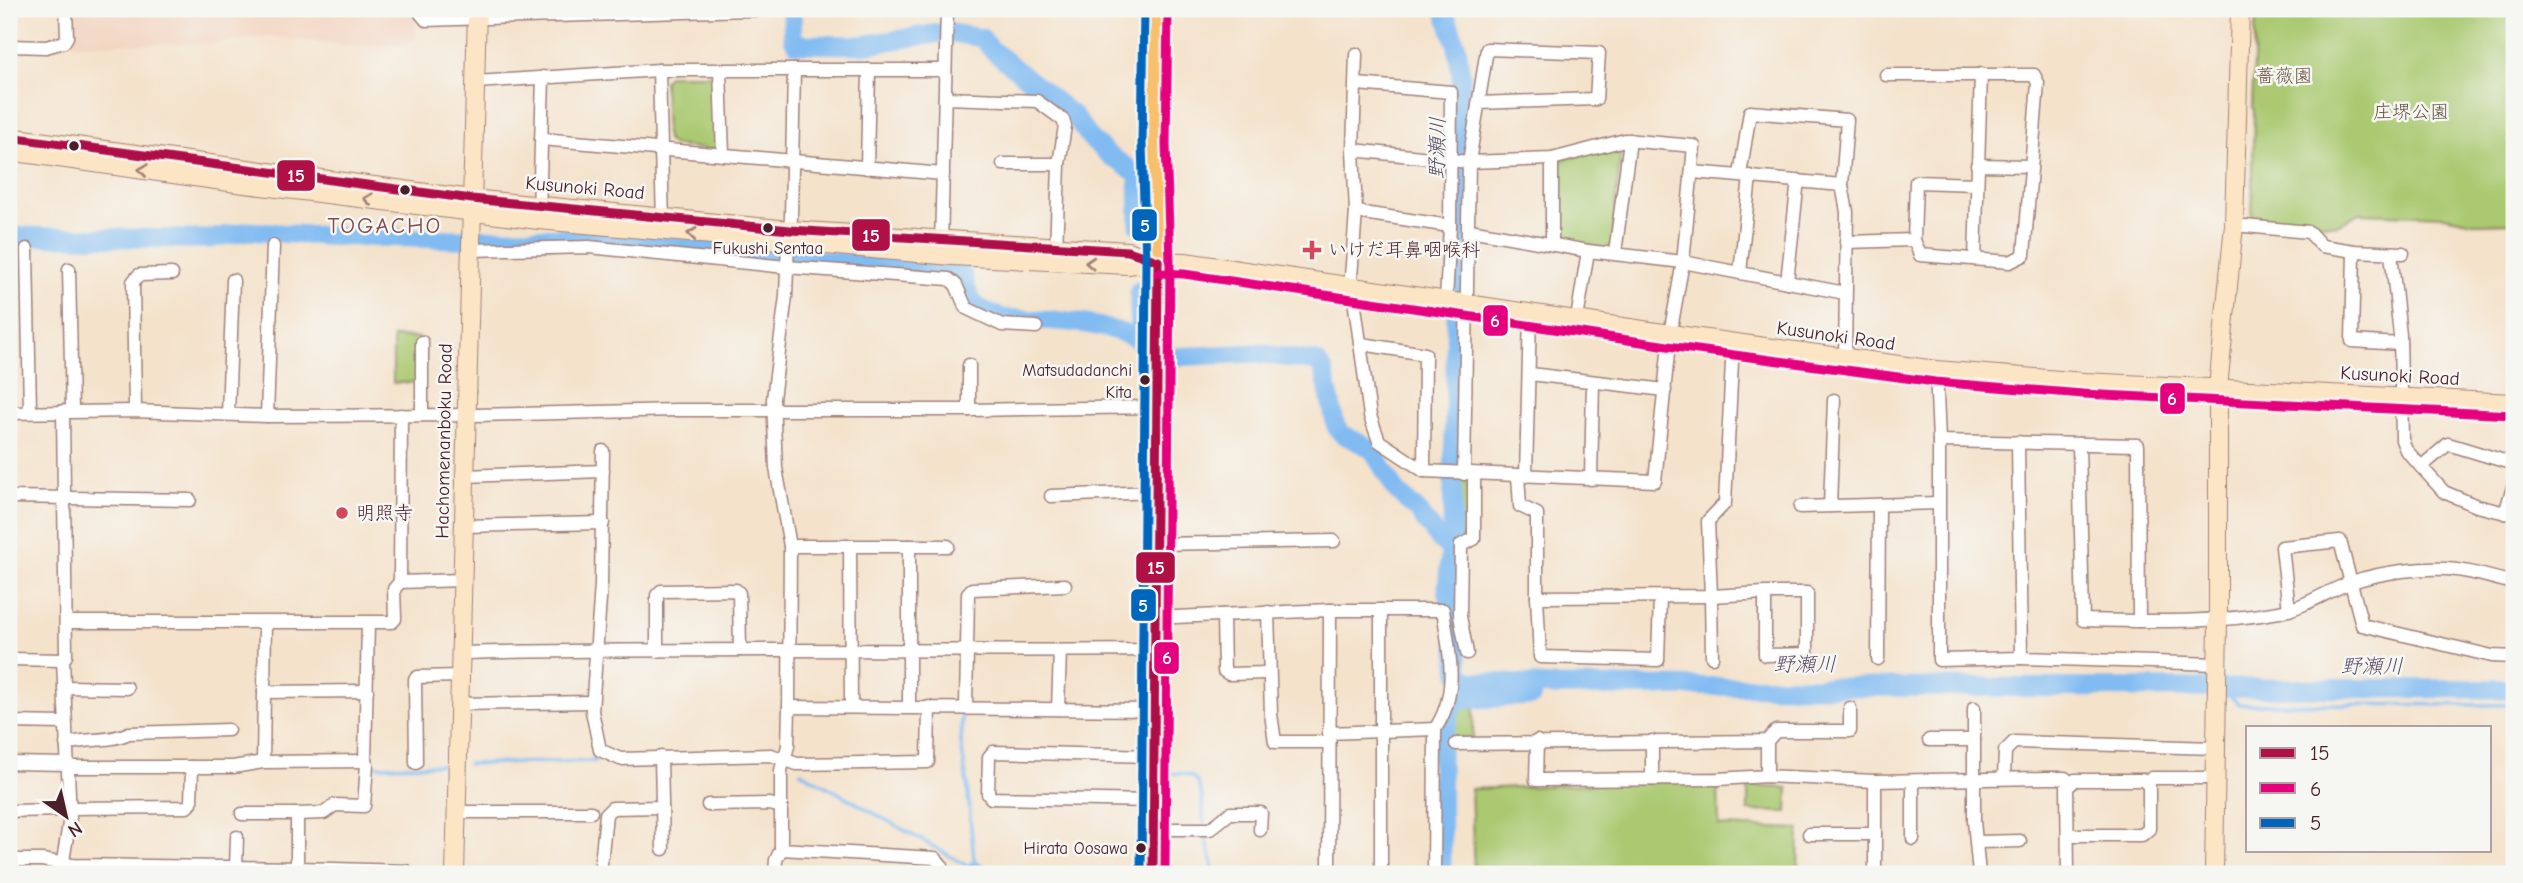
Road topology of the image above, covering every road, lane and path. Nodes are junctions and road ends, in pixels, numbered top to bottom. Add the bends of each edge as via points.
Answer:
1 (66, 9) edge
2 (421, 9) edge
3 (760, 9) edge
4 (777, 9) edge
5 (947, 9) edge
6 (1156, 9) edge
7 (2240, 9) edge
8 (700, 10) edge
9 (644, 11) edge
10 (581, 12) edge
11 (477, 13) edge
12 (518, 13) edge
13 (9, 46) edge
14 (1356, 54) dead end
15 (659, 70) junction
16 (720, 70) junction
17 (794, 70) junction
18 (945, 70) junction
19 (869, 71) junction
20 (1981, 74) junction
21 (1886, 75) dead end
22 (543, 77) junction
23 (476, 82) junction
24 (1357, 84) junction
25 (945, 98) junction
26 (1478, 103) junction
27 (9, 137) edge
28 (541, 139) junction
29 (1630, 141) junction
30 (661, 150) junction
31 (1353, 150) junction
32 (9, 151) edge
33 (723, 155) junction
34 (1552, 159) junction
35 (792, 162) junction
36 (1459, 162) junction
37 (1003, 164) dead end
38 (1059, 164) junction
39 (1977, 165) junction
40 (2031, 166) junction
41 (867, 168) junction
42 (1693, 172) junction
43 (943, 174) junction
44 (1745, 176) junction
45 (1798, 180) junction
46 (1976, 184) junction
47 (1842, 185) junction
48 (472, 206) junction
49 (540, 212) junction
50 (1356, 212) junction
51 (663, 224) junction
52 (2234, 225) junction
53 (1450, 226) junction
54 (1470, 230) junction
55 (1914, 240) junction
56 (1846, 242) junction
57 (470, 243) junction
58 (1552, 244) junction
59 (273, 246) dead end
60 (941, 248) junction
61 (27, 249) dead end
62 (788, 250) junction
63 (1588, 251) junction
64 (2354, 251) junction
65 (1615, 253) junction
66 (1056, 254) junction
67 (1975, 258) junction
68 (1158, 261) junction
69 (1683, 262) junction
70 (69, 269) dead end
71 (1740, 273) junction
72 (172, 274) dead end
73 (233, 281) dead end
74 (1787, 282) junction
75 (1353, 287) junction
76 (1845, 293) junction
77 (1447, 300) junction
78 (1468, 303) junction
79 (1530, 313) junction
80 (1577, 319) junction
81 (1036, 327) dead end
82 (1671, 334) junction
83 (422, 342) dead end
84 (1733, 342) junction
85 (1362, 344) junction
86 (2400, 344) junction
87 (1845, 358) junction
88 (969, 365) dead end
89 (1936, 370) junction
90 (1530, 374) junction
91 (1592, 383) junction
92 (2218, 388) junction
93 (1665, 390) junction
94 (2401, 397) junction
95 (1834, 400) dead end
96 (2514, 403) edge
97 (1155, 407) junction
98 (773, 409) junction
99 (969, 410) junction
100 (68, 411) junction
101 (135, 411) junction
102 (30, 412) junction
103 (9, 413) edge
104 (229, 414) junction
105 (401, 415) junction
106 (422, 415) junction
107 (466, 415) junction
108 (267, 416) junction
109 (1939, 440) junction
110 (2018, 442) junction
111 (2079, 444) junction
112 (603, 451) dead end
113 (2514, 464) edge
114 (2421, 467) junction
115 (603, 471) junction
116 (1424, 471) junction
117 (1461, 474) junction
118 (1522, 475) junction
119 (464, 476) junction
120 (1591, 479) junction
121 (2514, 484) edge
122 (1154, 492) junction
123 (1051, 496) dead end
124 (9, 497) edge
125 (63, 498) junction
126 (190, 500) dead end
127 (1938, 503) junction
128 (1880, 505) junction
129 (1830, 506) junction
130 (1800, 507) dead end
131 (2510, 514) edge
132 (603, 523) junction
133 (463, 526) junction
134 (1334, 541) dead end
135 (1154, 544) junction
136 (790, 546) junction
137 (850, 546) junction
138 (909, 546) junction
139 (948, 546) dead end
140 (462, 580) junction
141 (400, 582) junction
142 (2351, 582) junction
143 (2514, 583) edge
144 (1065, 585) dead end
145 (1765, 593) junction
146 (1711, 596) junction
147 (1537, 597) junction
148 (1660, 597) junction
149 (1329, 610) junction
150 (1381, 610) junction
151 (2289, 610) junction
152 (1268, 612) junction
153 (1223, 615) junction
154 (1153, 618) junction
155 (2218, 620) junction
156 (2139, 621) junction
157 (67, 622) junction
158 (265, 623) junction
159 (368, 623) junction
160 (740, 650) junction
161 (790, 650) junction
162 (909, 650) junction
163 (1060, 650) junction
164 (1153, 650) junction
165 (657, 651) junction
166 (968, 651) junction
167 (598, 652) junction
168 (850, 652) junction
169 (460, 653) junction
170 (1467, 653) dead end
171 (1712, 657) dead end
172 (2514, 657) edge
173 (2021, 658) junction
174 (9, 659) edge
175 (1878, 659) dead end
176 (63, 660) junction
177 (2217, 669) junction
178 (1269, 673) junction
179 (460, 676) junction
180 (64, 687) junction
181 (127, 688) dead end
182 (367, 691) junction
183 (264, 692) junction
184 (592, 702) junction
185 (459, 704) junction
186 (789, 706) junction
187 (851, 707) junction
188 (909, 707) junction
189 (929, 707) junction
190 (966, 707) junction
191 (1850, 708) dead end
192 (1974, 708) dead end
193 (1058, 709) junction
194 (1153, 710) junction
195 (9, 722) edge
196 (64, 723) junction
197 (1435, 729) junction
198 (228, 730) dead end
199 (1381, 732) junction
200 (1328, 737) junction
201 (1928, 740) dead end
202 (1973, 740) junction
203 (1537, 741) junction
204 (1652, 741) junction
205 (1767, 741) junction
206 (65, 744) junction
207 (1457, 744) dead end
208 (2216, 748) junction
209 (1153, 756) junction
210 (661, 757) junction
211 (784, 759) junction
212 (365, 761) junction
213 (263, 762) junction
214 (9, 763) edge
215 (416, 763) dead end
216 (68, 765) junction
217 (192, 767) junction
218 (1767, 776) junction
219 (2004, 778) junction
220 (2215, 778) junction
221 (1652, 779) junction
222 (1974, 780) junction
223 (1875, 781) junction
224 (1913, 781) junction
225 (2147, 783) junction
226 (2071, 784) junction
227 (1153, 801) junction
228 (708, 805) dead end
229 (662, 807) junction
230 (781, 807) junction
231 (70, 809) junction
232 (9, 811) edge
233 (456, 812) junction
234 (591, 812) dead end
235 (242, 814) dead end
236 (297, 814) junction
237 (1153, 829) junction
238 (1260, 830) dead end
239 (1809, 834) dead end
240 (1875, 834) junction
241 (2068, 835) junction
242 (237, 837) dead end
243 (1913, 839) dead end
244 (2020, 841) dead end
245 (1978, 842) junction
246 (663, 849) dead end
247 (781, 849) junction
248 (9, 860) edge
249 (236, 868) junction
250 (62, 869) edge
251 (297, 871) edge
252 (406, 871) dead end
253 (455, 874) edge
254 (600, 874) edge
255 (775, 874) edge
256 (942, 874) edge
257 (1153, 874) edge
258 (1329, 874) edge
259 (1381, 874) edge
260 (1434, 874) edge
261 (1875, 874) edge
262 (1979, 874) edge
263 (2068, 874) edge
264 (2214, 874) edge

1 - 13 street via 64,42 46,47
2 - 11 street via 426,20
3 - 4 street
3 - 8 street
5 - 18 street
6 - 68 main road
7 - 52 street
8 - 9 street
9 - 10 street
10 - 12 street
11 - 12 street
11 - 23 street, Hachomenanboku Road
14 - 24 street
15 - 16 street
15 - 22 street
15 - 30 street
16 - 17 street
16 - 33 street
17 - 19 street
17 - 35 street
18 - 19 street
18 - 25 street
19 - 41 street
20 - 21 street
20 - 39 street
20 - 40 street via 2034,75 2038,83
22 - 23 street
22 - 28 street
23 - 48 street, Hachomenanboku Road
24 - 31 street
24 - 36 street via 1451,92
25 - 38 street via 1041,102 1065,126
25 - 43 street
26 - 26 street via 1596,99 1599,53 1486,49
26 - 36 street
27 - 48 street, Kusunoki Road
28 - 30 street
28 - 49 street
29 - 34 street
29 - 42 street via 1694,146
29 - 65 street
30 - 33 street
30 - 51 street
31 - 36 street
31 - 50 street
48 -> 32 street, Kusunoki Road
33 - 35 street
34 - 36 street
34 - 58 street
35 - 41 street
35 - 62 street
36 - 53 street
36 - 54 street
37 - 38 street
38 - 66 street
39 - 40 street
39 - 46 street
40 - 67 street via 2024,255 2010,262
41 - 43 street
42 - 44 street
42 - 69 street
43 - 60 street
44 - 45 street
44 - 47 street via 1750,112 1847,120
44 - 71 street
45 - 47 street
45 - 74 street
46 - 55 street via 1916,183
46 - 67 street
47 - 56 street
48 - 49 street, Kusunoki Road
48 - 57 street, Hachomenanboku Road
49 - 51 street, Kusunoki Road
50 - 53 street
50 - 75 street
51 - 62 street, Kusunoki Road
52 - 64 street via 2308,232 2322,246
52 - 92 street
53 - 77 street
54 - 58 street
54 - 78 street
55 - 56 street
55 - 67 street via 1920,255
56 - 76 street
57 - 62 street
57 - 107 street, Hachomenanboku Road
58 - 63 street
59 - 108 street
60 - 62 street, Kusunoki Road
60 - 66 street, Kusunoki Road
61 - 102 street
62 - 81 street via 949,279 967,308 1002,326
62 - 98 street
63 - 65 street
63 - 80 street
64 - 86 street via 2397,253
64 - 86 street via 2352,341
65 - 69 street
66 - 68 street, Kusunoki Road via 1128,265
68 - 75 street, Kusunoki Road
68 - 97 main road
69 - 71 street
69 - 82 street
70 - 100 street
71 - 74 street
72 - 101 street via 139,275 133,282
73 - 104 street
74 - 76 street
75 - 77 street, Kusunoki Road
75 - 85 street
76 - 87 street
77 - 78 street, Kusunoki Road
78 - 79 street, Kusunoki Road
78 - 117 street
79 - 80 street, Kusunoki Road
79 - 90 street
80 - 82 street, Kusunoki Road
82 - 84 street, Kusunoki Road
82 - 93 street
83 - 106 street
84 - 87 street, Kusunoki Road
84 - 146 street via 1725,503 1708,521
85 - 116 street via 1370,416 1379,441
85 - 116 street via 1425,354
86 - 94 street
87 - 89 street, Kusunoki Road
88 - 99 street
89 - 92 street, Kusunoki Road
89 - 109 street
90 - 91 street
90 - 118 street
91 - 93 street
91 - 120 street
92 - 94 street, Kusunoki Road
92 - 155 street
93 - 120 street via 1655,481
94 - 96 street, Kusunoki Road
94 - 114 street via 2402,440
95 - 129 street
97 - 99 street
97 - 122 main road
98 - 99 street
98 - 107 street
98 - 136 street via 776,468
100 - 101 street
100 - 102 street
100 - 125 street
101 - 104 street
102 - 103 street
104 - 108 street
105 - 106 street
105 - 108 street
105 - 141 street
106 - 107 street
107 - 119 street, Hachomenanboku Road
109 - 110 street
109 - 127 street
110 - 111 street
110 - 173 street
111 - 156 street via 2082,620
111 - 156 street via 2138,445
112 - 115 street
113 - 114 street via 2448,444
114 - 131 street via 2444,492
115 - 119 street
115 - 132 street
116 - 117 street
117 - 118 street
117 - 170 street via 1474,539 1461,545 1460,616
118 - 120 street
118 - 147 street via 1520,506 1537,514
119 - 133 street, Hachomenanboku Road
121 - 131 street
122 - 123 street
122 - 135 main road
124 - 125 street
125 - 126 street
125 - 157 street
127 - 128 street
127 - 173 street via 1939,660
128 - 129 street
128 - 175 street
129 - 130 street
132 - 133 street
132 - 167 street
133 - 140 street, Hachomenanboku Road
134 - 135 street
135 - 154 main road
136 - 137 street
136 - 161 street
137 - 138 street
137 - 168 street
138 - 139 street
138 - 162 street
140 - 141 street
140 - 169 street, Hachomenanboku Road
141 - 159 street via 394,589 395,619
142 - 143 street via 2426,569 2457,570
142 - 151 street
142 - 151 street via 2340,541 2282,547
142 - 172 street via 2362,625 2492,656
144 - 166 street via 972,589 968,593
145 - 145 street via 1765,654 1807,654 1807,593
145 - 146 street
146 - 148 street
146 - 171 street
147 - 148 street
147 - 148 street via 1540,657 1658,660
149 - 150 street
149 - 152 street
149 - 200 street
150 - 197 street via 1443,610 1451,689
150 - 199 street
151 - 155 street
152 - 153 street
152 - 178 street
153 - 154 street
153 - 178 street via 1224,671
154 - 164 main road
155 - 156 street
155 - 177 street
157 - 158 street
157 - 176 street
158 - 159 street
158 - 183 street
159 - 182 street
160 - 161 street
160 - 165 street
160 - 165 street via 736,590 661,590 657,595
161 - 168 street
161 - 186 street
162 - 166 street
162 - 168 street
162 - 188 street
163 - 164 street
163 - 166 street
163 - 193 street
164 - 194 main road
165 - 167 street
166 - 190 street
167 - 169 street
167 - 184 street
168 - 187 street
169 - 179 street, Hachomenanboku Road
173 - 177 street
174 - 176 street
176 - 180 street
177 - 208 street
178 - 200 street via 1275,742
179 - 185 street, Hachomenanboku Road
179 - 215 street via 415,679
180 - 181 street
180 - 196 street
182 - 183 street
182 - 212 street
183 - 213 street
184 - 185 street
184 - 210 street via 600,750 620,759
185 - 233 street, Hachomenanboku Road
186 - 187 street
186 - 211 street
187 - 188 street
188 - 189 street
189 - 190 street
189 - 211 street via 929,768 797,764
190 - 193 street
191 - 205 street via 1850,731 1776,731
192 - 202 street
193 - 194 street
194 - 209 main road
195 - 196 street
196 - 206 street
197 - 199 street
197 - 260 street
198 - 206 street via 130,733
199 - 200 street
199 - 259 street
200 - 258 street
201 - 202 street
202 - 222 street
203 - 204 street
203 - 207 street
203 - 221 street via 1536,780
204 - 205 street
204 - 221 street
205 - 218 street
206 - 216 street
208 - 219 street via 2014,742 2005,751
208 - 220 street
209 - 227 main road
209 - 227 street via 993,752 988,794 991,798
210 - 211 street via 771,755
210 - 229 street
211 - 230 street
212 - 213 street
212 - 236 street via 364,806 335,805 324,813
213 - 217 street
214 - 216 street
216 - 217 street
216 - 231 street
217 - 231 street via 187,807
218 - 221 street
218 - 223 street
219 - 222 street
219 - 226 street via 2065,778
220 - 225 street via 2152,778
220 - 264 street
222 - 224 street
222 - 245 street
223 - 224 street
223 - 240 street
224 - 243 street
225 - 226 street via 2075,780
225 - 241 street via 2149,829 2142,835
226 - 241 street via 2067,787
227 - 237 main road
228 - 230 street
229 - 246 street
229 - 254 street via 612,808 606,814
230 - 247 street
231 - 232 street
231 - 250 street
233 - 234 street
233 - 253 street, Hachomenanboku Road
235 - 236 street
236 - 251 street
237 - 238 street via 1210,829 1230,813 1261,813
237 - 257 main road
239 - 240 street
240 - 261 street
241 - 263 street
242 - 249 street
244 - 245 street
245 - 262 street
247 - 255 street
247 - 256 street via 935,858
248 - 250 street via 42,860
249 - 250 street
249 - 251 street
251 - 252 street

